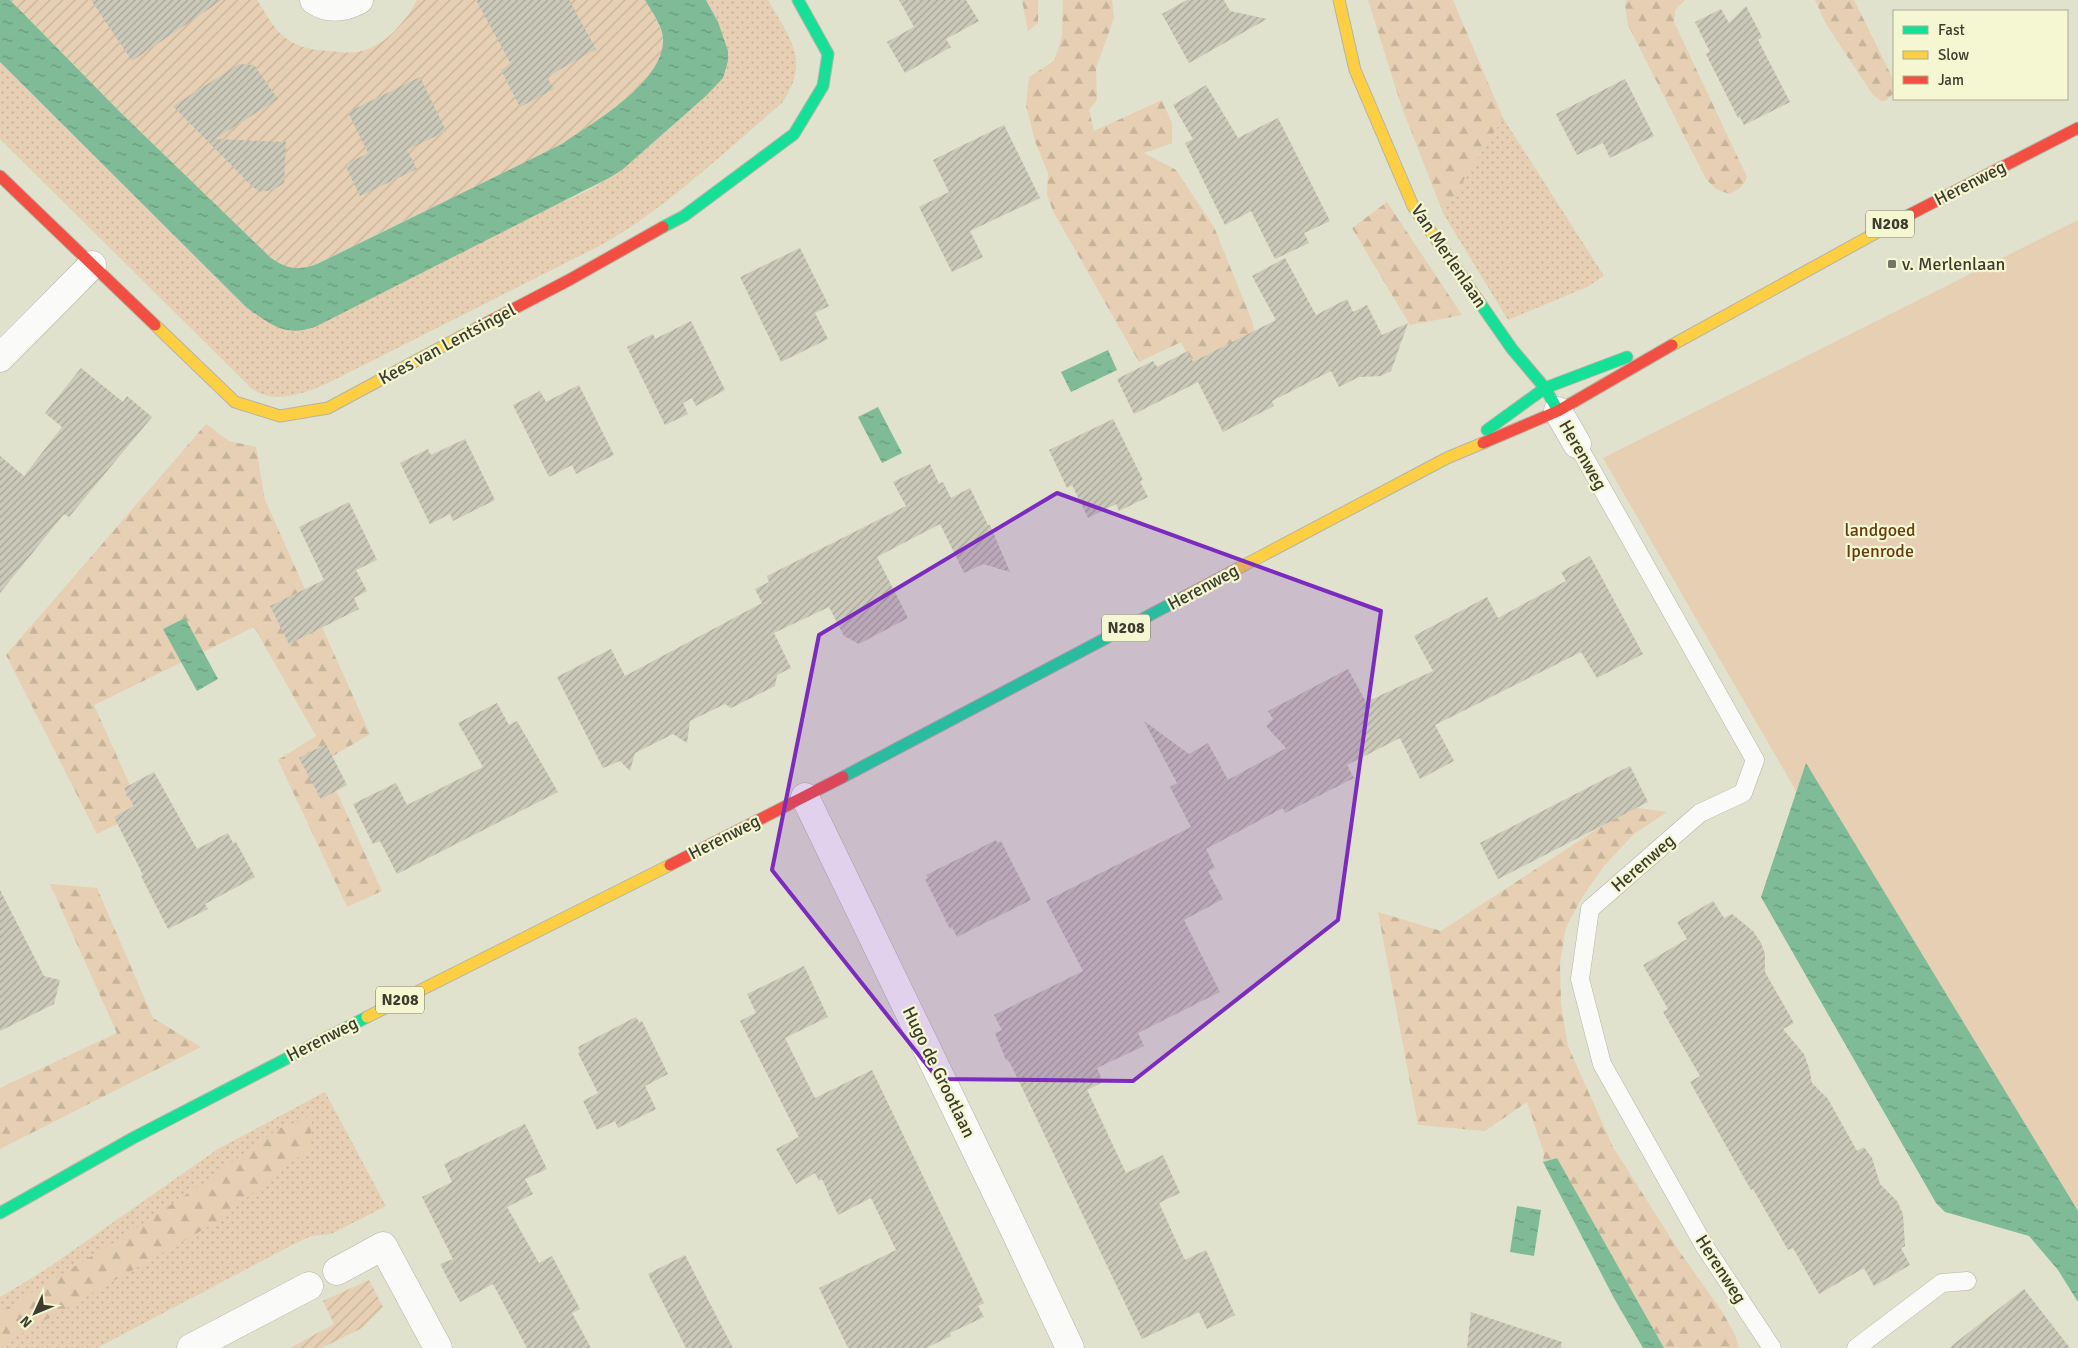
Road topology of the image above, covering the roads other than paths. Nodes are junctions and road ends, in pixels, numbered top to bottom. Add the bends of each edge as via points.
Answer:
1 (314, 0) edge
2 (359, 0) edge
3 (798, 0) edge
4 (1339, 0) edge
5 (2078, 128) edge
6 (0, 176) edge
7 (92, 265) junction
8 (1706, 326) junction
9 (0, 358) edge
10 (1544, 388) junction
11 (1558, 412) junction
12 (1577, 444) joint
13 (1447, 458) junction
14 (805, 797) junction
15 (0, 1214) edge
16 (337, 1271) dead end
17 (1967, 1281) dead end
18 (309, 1286) dead end
19 (191, 1348) edge
20 (438, 1348) edge
21 (1070, 1348) edge
22 (1772, 1348) edge
23 (1856, 1348) edge

1 - 2 street via 338,8
3 - 7 main road, Kees van Lentsingel via 828,54 823,86 794,134 684,216 328,408 280,416 235,402
4 - 10 main road, Van Merlenlaan via 1356,70 1413,206 1512,349
5 - 8 main road, Herenweg / N208 via 1880,230
6 - 7 main road, Kees van Lentsingel
7 - 9 street
8 - 10 main road, Herenweg / N208
8 - 11 main road, Herenweg / N208
10 - 11 main road, Van Merlenlaan
10 - 13 main road, Herenweg / N208
11 - 12 street, Herenweg
11 - 13 main road, Herenweg / N208
12 - 22 lane, Herenweg via 1755,760 1743,793 1700,813 1590,909 1580,979 1602,1064 1705,1247
13 - 14 main road, Herenweg / N208
14 - 15 main road, Herenweg / N208 via 277,1062 133,1138
14 - 21 street, Hugo de Grootlaan
16 - 20 street via 383,1246
17 - 23 lane via 1942,1283
18 - 19 street

